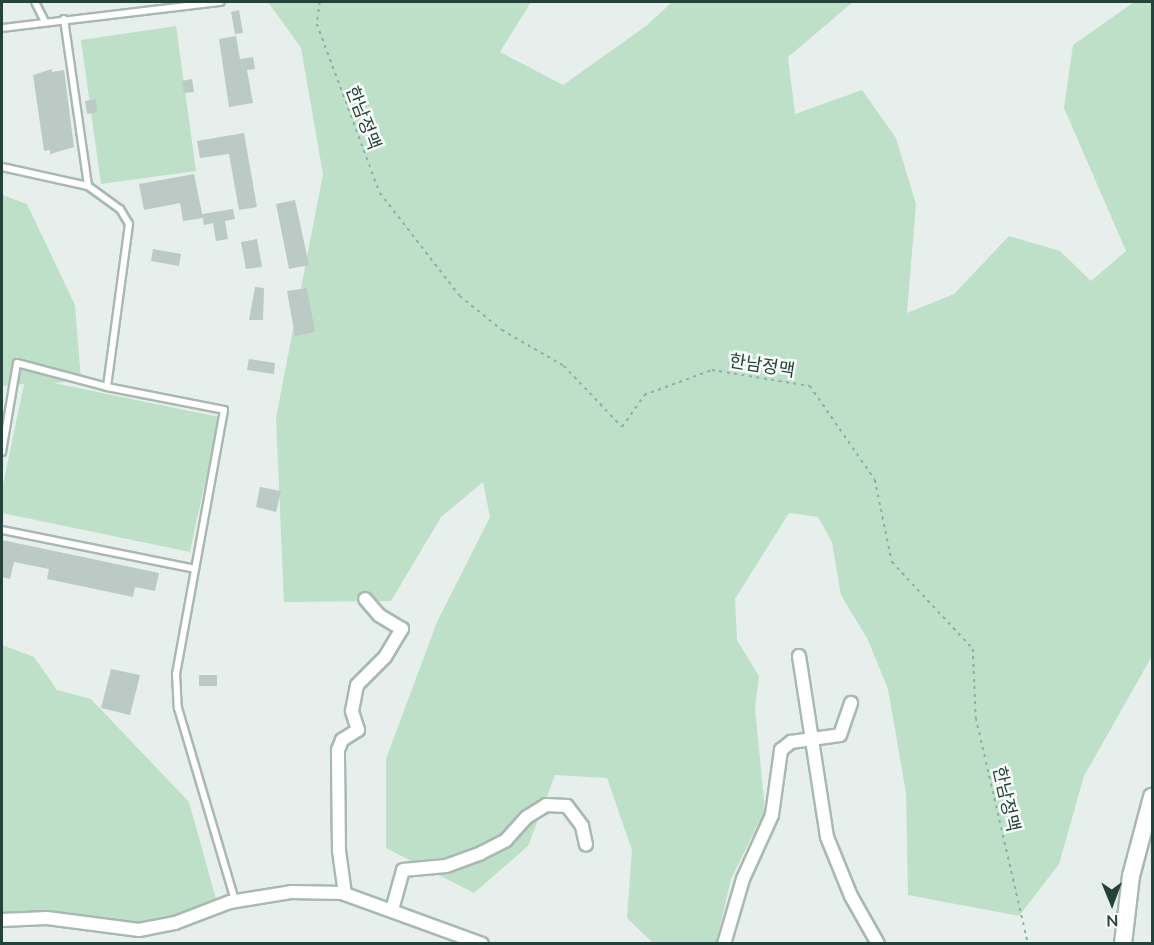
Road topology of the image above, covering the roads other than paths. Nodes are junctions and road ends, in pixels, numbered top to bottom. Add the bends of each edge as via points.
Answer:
1 (35, 2) edge
2 (220, 2) edge
3 (64, 19) junction
4 (45, 22) junction
5 (2, 28) edge
6 (2, 167) edge
7 (88, 186) junction
8 (107, 387) junction
9 (2, 452) edge
10 (2, 530) edge
11 (195, 569) junction
12 (365, 598) dead end
13 (799, 657) dead end
14 (851, 703) dead end
15 (813, 741) junction
16 (1152, 797) edge
17 (585, 845) dead end
18 (345, 894) junction
19 (235, 901) junction
20 (393, 910) junction
21 (2, 920) edge
22 (482, 944) edge
23 (724, 944) edge
24 (878, 944) edge
25 (1123, 944) edge

1 - 4 lane
2 - 3 lane
3 - 4 lane
3 - 7 lane
4 - 5 lane
6 - 7 lane
7 - 8 lane via 120,209 129,224
8 - 9 lane via 17,363
8 - 11 lane via 224,410
10 - 11 lane
11 - 19 lane via 176,674 178,708
12 - 18 street via 379,615 402,629 385,657 357,685 352,711 358,730 342,741 338,750 339,851
13 - 15 street
14 - 15 street via 840,735
15 - 23 street via 790,742 781,750 772,815 743,879
15 - 24 street via 827,837 851,896
16 - 25 main road via 1131,876
17 - 20 street via 582,826 567,806 546,805 527,817 506,840 482,854 446,866 403,870
18 - 19 street via 292,892
18 - 20 street
19 - 21 street via 175,923 139,930 47,918
20 - 22 street

